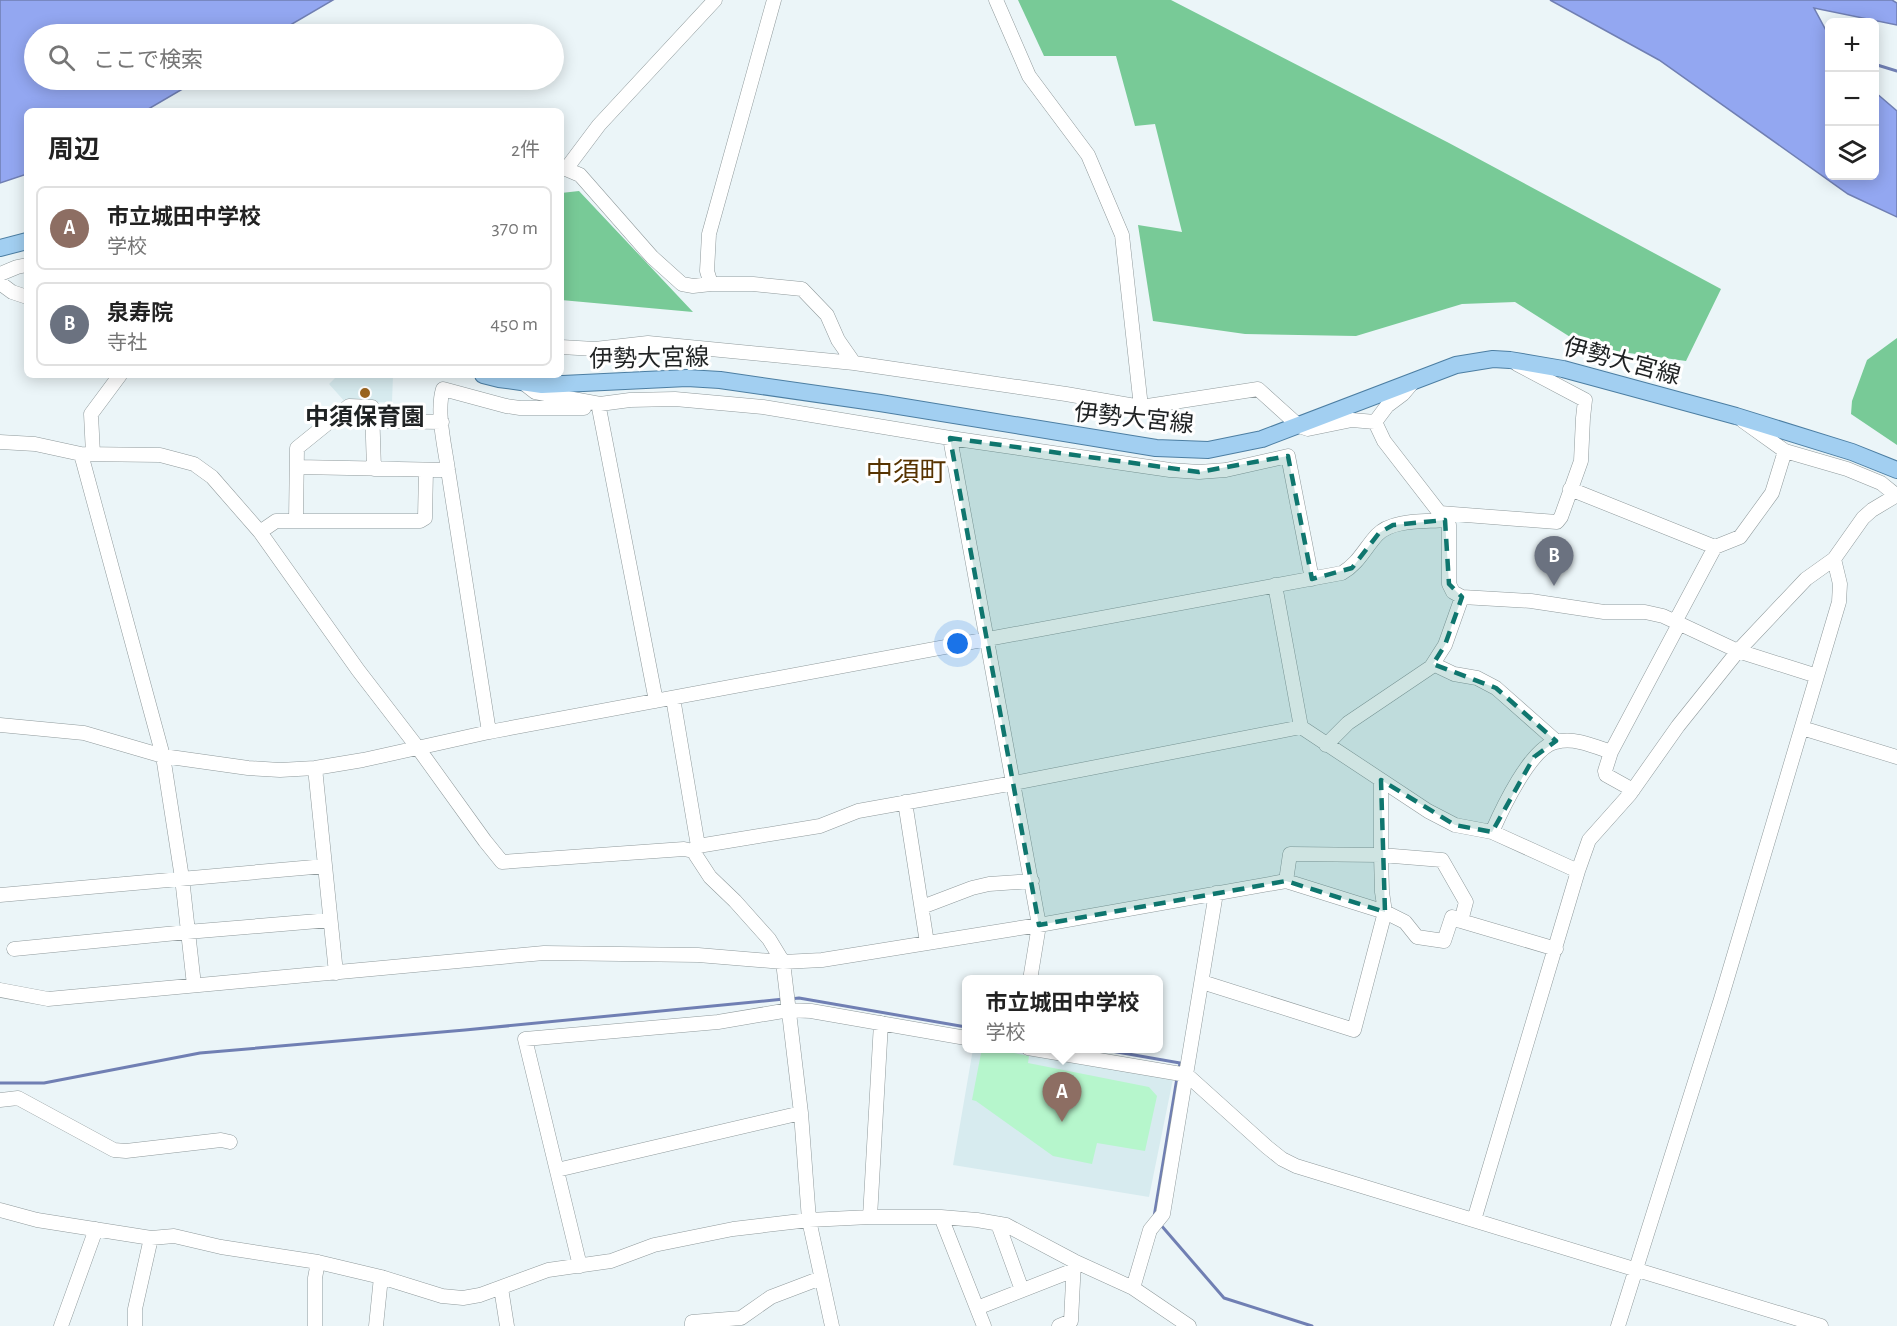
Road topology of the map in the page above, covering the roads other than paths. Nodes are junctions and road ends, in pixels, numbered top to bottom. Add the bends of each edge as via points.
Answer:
1 (715, 0) edge
2 (774, 0) edge
3 (996, 0) edge
4 (564, 169) edge
5 (24, 242) edge
6 (0, 248) edge
7 (24, 266) edge
8 (0, 274) edge
9 (0, 283) edge
10 (711, 284) junction
11 (24, 296) edge
12 (564, 347) edge
13 (1510, 360) junction
14 (854, 363) junction
15 (118, 378) edge
16 (498, 378) edge
17 (511, 378) edge
18 (1414, 381) junction
19 (522, 383) junction
20 (600, 406) junction
21 (1141, 407) junction
22 (1736, 416) junction
23 (373, 421) junction
24 (442, 422) junction
25 (1375, 422) junction
26 (1299, 426) junction
27 (950, 438) junction
28 (0, 442) edge
29 (1785, 451) junction
30 (87, 454) junction
31 (298, 467) junction
32 (374, 469) junction
33 (426, 470) junction
34 (448, 470) junction
35 (1897, 470) edge
36 (1570, 489) junction
37 (1897, 495) edge
38 (1443, 516) junction
39 (296, 520) junction
40 (260, 532) junction
41 (1715, 547) junction
42 (1833, 559) junction
43 (1312, 579) junction
44 (1275, 585) junction
45 (1462, 597) junction
46 (1677, 623) junction
47 (987, 639) junction
48 (1738, 651) junction
49 (1433, 664) junction
50 (1816, 676) junction
51 (673, 698) junction
52 (656, 701) junction
53 (0, 725) edge
54 (1301, 727) junction
55 (1802, 728) junction
56 (489, 732) junction
57 (1556, 741) junction
58 (1326, 745) junction
59 (418, 748) junction
60 (1611, 752) junction
61 (162, 756) junction
62 (1897, 757) edge
63 (315, 768) junction
64 (1381, 780) junction
65 (1014, 783) junction
66 (1633, 790) junction
67 (904, 802) junction
68 (1492, 832) junction
69 (696, 849) junction
70 (1381, 855) junction
71 (325, 866) junction
72 (1578, 871) junction
73 (182, 878) junction
74 (1032, 880) junction
75 (1286, 881) junction
76 (1216, 893) junction
77 (0, 895) edge
78 (922, 907) junction
79 (1385, 912) junction
80 (330, 920) junction
81 (1461, 921) junction
82 (1039, 925) junction
83 (188, 932) junction
84 (927, 943) junction
85 (14, 949) dead end
86 (1556, 949) junction
87 (783, 962) junction
88 (336, 973) junction
89 (1031, 975) edge
90 (1202, 982) junction
91 (194, 985) junction
92 (0, 990) edge
93 (788, 1002) junction
94 (881, 1023) junction
95 (962, 1037) edge
96 (1058, 1053) edge
97 (1182, 1074) junction
98 (0, 1100) edge
99 (801, 1113) junction
100 (230, 1142) dead end
101 (557, 1170) junction
102 (0, 1210) edge
103 (870, 1216) junction
104 (941, 1217) junction
105 (809, 1220) junction
106 (1474, 1220) junction
107 (998, 1224) junction
108 (96, 1229) junction
109 (151, 1238) junction
110 (318, 1263) junction
111 (1074, 1265) junction
112 (580, 1266) junction
113 (1635, 1269) junction
114 (381, 1277) junction
115 (821, 1278) junction
116 (501, 1288) junction
117 (1132, 1288) junction
118 (1022, 1290) junction
119 (977, 1308) junction
120 (61, 1326) edge
121 (135, 1326) edge
122 (315, 1326) edge
123 (376, 1326) edge
124 (507, 1326) edge
125 (692, 1326) edge
126 (832, 1326) edge
127 (984, 1326) edge
128 (1059, 1326) edge
129 (1189, 1326) edge
130 (1618, 1326) edge
131 (1821, 1326) edge

1 - 4 street via 599,125
2 - 10 street via 709,234 707,271
3 - 21 street via 1029,76 1088,155 1122,235
4 - 10 street via 580,176 682,284
5 - 6 main road
7 - 8 street
9 - 11 street
10 - 14 street via 802,289 827,315
12 - 14 street via 596,349 648,343
13 - 18 main road, 伊勢大宮線 via 1456,365
13 - 22 main road, 伊勢大宮線 via 1563,369
13 - 36 street via 1585,400 1581,461
14 - 21 street
15 - 30 street via 91,414
16 - 19 main road, 伊勢大宮線
17 - 19 street
18 - 25 street
18 - 26 main road, 伊勢大宮線
19 - 20 street via 535,392
19 - 26 main road, 伊勢大宮線 via 720,380 1156,448 1208,450 1262,439
20 - 24 street via 520,408 443,389
20 - 27 street via 630,400 675,399 763,407
20 - 52 street
21 - 26 street via 1258,389
22 - 29 street
22 - 35 main road, 伊勢大宮線
23 - 24 street
23 - 31 street via 372,407 349,406 297,448
23 - 32 street
24 - 34 street
25 - 26 street via 1352,420 1308,429
25 - 38 street via 1384,441
27 - 43 street via 1198,472 1288,456
27 - 47 street
28 - 30 street
29 - 37 street via 1847,469 1881,483
29 - 41 street via 1772,493 1740,537
30 - 40 street via 160,455 194,464 212,477
30 - 61 street
31 - 32 street
31 - 39 street
32 - 33 street
33 - 34 street
33 - 39 street via 425,518 420,521
34 - 56 street
36 - 38 street via 1557,522
36 - 41 street
37 - 42 street via 1863,518
38 - 43 street via 1393,525 1379,533 1352,568
38 - 45 street via 1449,525 1449,584
39 - 40 street via 276,521
40 - 59 street
41 - 46 street
42 - 48 street via 1806,579
42 - 50 street via 1840,584 1839,602
43 - 44 street
44 - 47 street
44 - 54 street
45 - 46 street via 1531,601 1604,612 1645,612
45 - 49 street via 1445,645
46 - 48 street
46 - 60 street
47 - 51 street
47 - 65 street
48 - 50 street
48 - 66 street
49 - 57 street via 1496,688
49 - 58 street via 1348,723
50 - 55 street
51 - 52 street
51 - 69 street
52 - 56 street
53 - 61 street via 84,733
54 - 58 street
54 - 65 street
55 - 62 street
55 - 113 street
56 - 59 street
57 - 60 street via 1585,742
57 - 68 street via 1534,757 1509,795
58 - 64 street
59 - 63 street
59 - 69 street via 502,862
60 - 66 street via 1606,775
61 - 63 street via 248,768
61 - 73 street
63 - 71 street
64 - 68 street via 1455,825
64 - 70 street
65 - 67 street
65 - 74 street
66 - 72 street via 1589,840
67 - 69 street via 858,810 820,826
67 - 78 street
68 - 72 street
69 - 87 street via 710,877 769,939
70 - 75 street via 1290,854
70 - 79 street
70 - 81 street via 1442,860 1466,902
71 - 73 street
71 - 80 street
72 - 86 street
73 - 77 street
73 - 83 street
74 - 78 street via 981,886
74 - 82 street
75 - 76 street
75 - 79 street
76 - 82 street
76 - 90 street
78 - 84 street
79 - 81 street via 1405,922 1417,937 1444,941 1452,917
79 - 90 street via 1354,1029
80 - 83 street
80 - 88 street
81 - 86 street
82 - 84 street
82 - 89 street
83 - 85 street
83 - 91 street
84 - 87 street via 822,960
86 - 106 street
87 - 88 street via 698,955 544,952
87 - 93 street
88 - 91 street
90 - 97 street
91 - 92 street via 48,999
93 - 94 street via 811,1011
93 - 99 street
93 - 101 street via 718,1022 525,1039
94 - 95 street
94 - 103 street
96 - 97 street
97 - 106 street via 1282,1160
97 - 117 street via 1163,1214 1150,1230
98 - 100 street via 18,1098 114,1150
99 - 101 street
99 - 105 street
101 - 112 street
102 - 108 street
103 - 104 street
103 - 105 street
104 - 107 street
104 - 119 street
105 - 112 street via 733,1229 654,1245 611,1261
105 - 115 street
106 - 113 street
107 - 111 street
107 - 118 street
108 - 109 street
108 - 120 street
109 - 110 street via 174,1236
109 - 121 street via 135,1309
110 - 114 street
110 - 122 street
111 - 117 street
111 - 118 street
111 - 128 street via 1071,1321
112 - 116 street via 548,1270
113 - 130 street
113 - 131 street
114 - 116 street via 442,1296 463,1298
114 - 123 street
115 - 125 street via 771,1297 741,1318 692,1322
115 - 126 street
116 - 124 street
117 - 129 street
118 - 119 street
119 - 127 street

